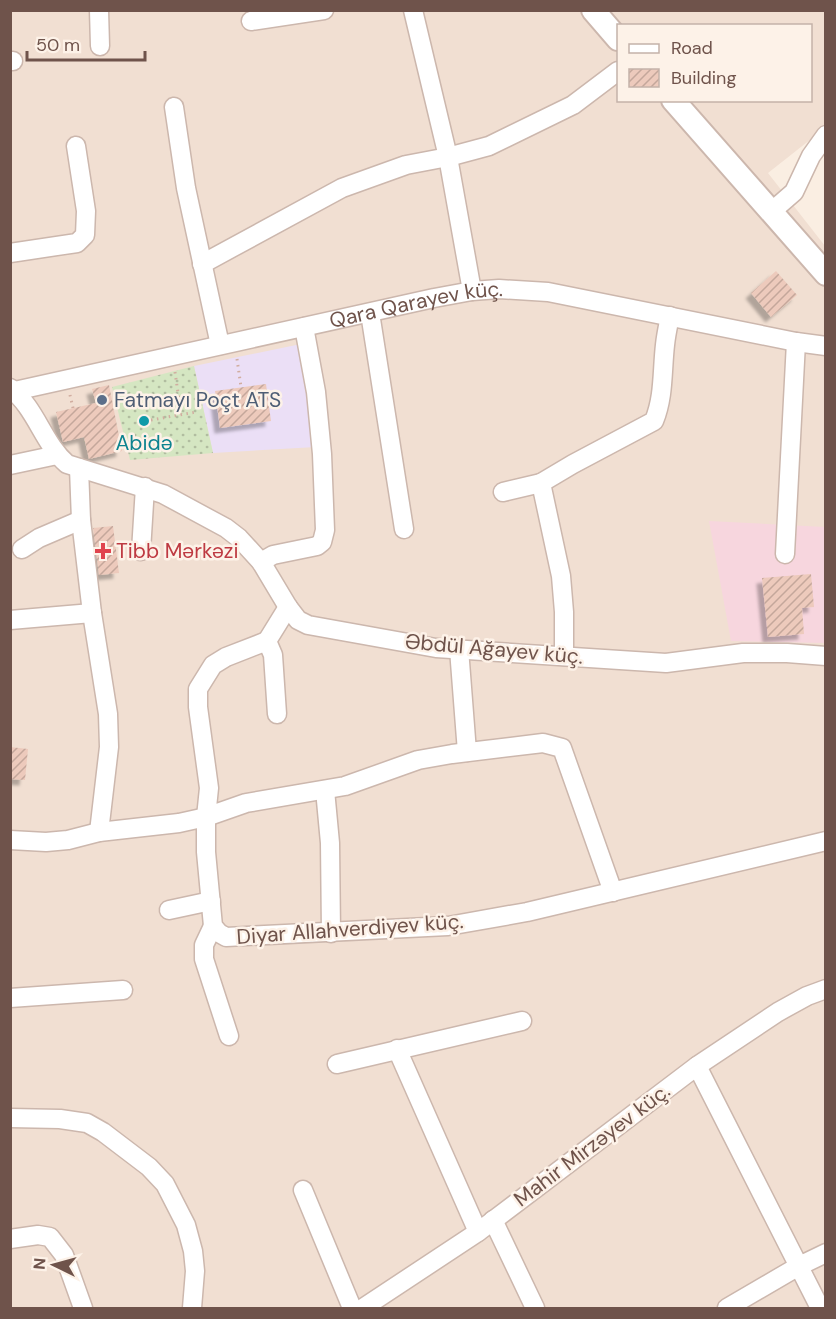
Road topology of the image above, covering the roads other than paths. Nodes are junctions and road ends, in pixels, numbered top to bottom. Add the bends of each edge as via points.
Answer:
1 (99, 10) edge
2 (324, 10) edge
3 (413, 10) edge
4 (593, 10) edge
5 (251, 21) dead end
6 (617, 38) edge
7 (100, 46) dead end
8 (617, 72) edge
9 (675, 102) edge
10 (174, 107) dead end
11 (825, 135) edge
12 (76, 146) dead end
13 (448, 157) junction
14 (771, 212) junction
15 (10, 253) edge
16 (202, 264) junction
17 (825, 274) edge
18 (472, 291) junction
19 (370, 313) junction
20 (670, 316) junction
21 (304, 327) junction
22 (796, 342) junction
23 (227, 344) junction
24 (825, 346) edge
25 (12, 390) edge
26 (57, 455) junction
27 (10, 465) edge
28 (79, 468) junction
29 (541, 483) junction
30 (145, 487) junction
31 (503, 492) dead end
32 (81, 520) junction
33 (404, 529) dead end
34 (22, 549) dead end
35 (141, 551) dead end
36 (785, 554) dead end
37 (261, 562) junction
38 (288, 608) junction
39 (92, 613) junction
40 (10, 621) edge
41 (267, 641) junction
42 (459, 649) junction
43 (564, 656) junction
44 (825, 656) edge
45 (278, 714) dead end
46 (467, 752) junction
47 (325, 790) junction
48 (206, 817) junction
49 (99, 832) junction
50 (10, 840) edge
51 (825, 841) edge
52 (613, 892) junction
53 (211, 901) junction
54 (168, 910) dead end
55 (213, 926) junction
56 (331, 933) junction
57 (825, 989) edge
58 (123, 990) dead end
59 (10, 998) edge
60 (522, 1021) dead end
61 (229, 1036) dead end
62 (397, 1049) junction
63 (337, 1064) dead end
64 (697, 1066) junction
65 (10, 1118) edge
66 (303, 1190) dead end
67 (493, 1220) junction
68 (478, 1232) junction
69 (10, 1239) edge
70 (825, 1253) edge
71 (799, 1266) junction
72 (83, 1308) edge
73 (192, 1308) edge
74 (352, 1308) edge
75 (363, 1308) edge
76 (535, 1308) edge
77 (727, 1308) edge
78 (820, 1308) edge

1 - 7 street
2 - 5 street
3 - 13 street
4 - 6 street
8 - 13 street via 573,105 489,146
9 - 14 street
10 - 16 street
11 - 14 street via 794,192
12 - 15 street via 86,211 85,235 77,243
13 - 16 street via 406,165 342,188
13 - 18 street
14 - 17 street
16 - 23 street
18 - 19 street, Qara Qarayev küç.
18 - 20 street, Qara Qarayev küç. via 548,292
19 - 21 street, Qara Qarayev küç.
19 - 33 street
20 - 22 street, Qara Qarayev küç.
20 - 29 street via 654,421
21 - 23 street, Qara Qarayev küç.
21 - 37 street via 316,392 325,530 317,546
22 - 24 street, Qara Qarayev küç.
22 - 36 street
23 - 25 street, Qara Qarayev küç.
25 - 26 street, Əbdül Ağayev küç. via 26,404
26 - 27 street
26 - 28 street, Əbdül Ağayev küç.
28 - 30 street, Əbdül Ağayev küç.
28 - 32 street
29 - 31 street
29 - 43 street via 561,576
30 - 35 street
30 - 37 street, Əbdül Ağayev küç. via 226,528
32 - 34 street
32 - 39 street
37 - 38 street, Əbdül Ağayev küç.
38 - 41 street
38 - 42 street, Əbdül Ağayev küç. via 308,625
39 - 40 street
39 - 49 street via 108,714 109,747
41 - 45 street via 273,655
41 - 48 street, Diyar Allahverdiyev küç. via 213,665 198,689 209,788
42 - 43 street, Əbdül Ağayev küç.
42 - 46 street
43 - 44 street, Əbdül Ağayev küç. via 666,663 743,653
46 - 47 street via 418,760
46 - 52 street via 543,743 562,748
47 - 48 street via 246,804
47 - 56 street
48 - 49 street
48 - 53 street, Diyar Allahverdiyev küç.
49 - 50 street via 46,842
51 - 52 street, Diyar Allahverdiyev küç.
52 - 56 street, Diyar Allahverdiyev küç. via 448,926
53 - 54 street
53 - 55 street, Diyar Allahverdiyev küç.
55 - 56 street, Diyar Allahverdiyev küç. via 226,937
55 - 61 street via 204,945 204,959
57 - 64 street, Mahir Mirzəyev küç. via 778,1012
58 - 59 street
60 - 62 street
62 - 63 street
62 - 68 street
64 - 67 street, Mahir Mirzəyev küç.
64 - 71 street
65 - 73 street via 87,1123 149,1167 165,1184 186,1225 194,1261
66 - 74 street
67 - 68 street, Mahir Mirzəyev küç.
67 - 76 street
68 - 75 street, Mahir Mirzəyev küç.
69 - 72 street via 50,1237 64,1255
70 - 71 street
71 - 77 street
71 - 78 street

